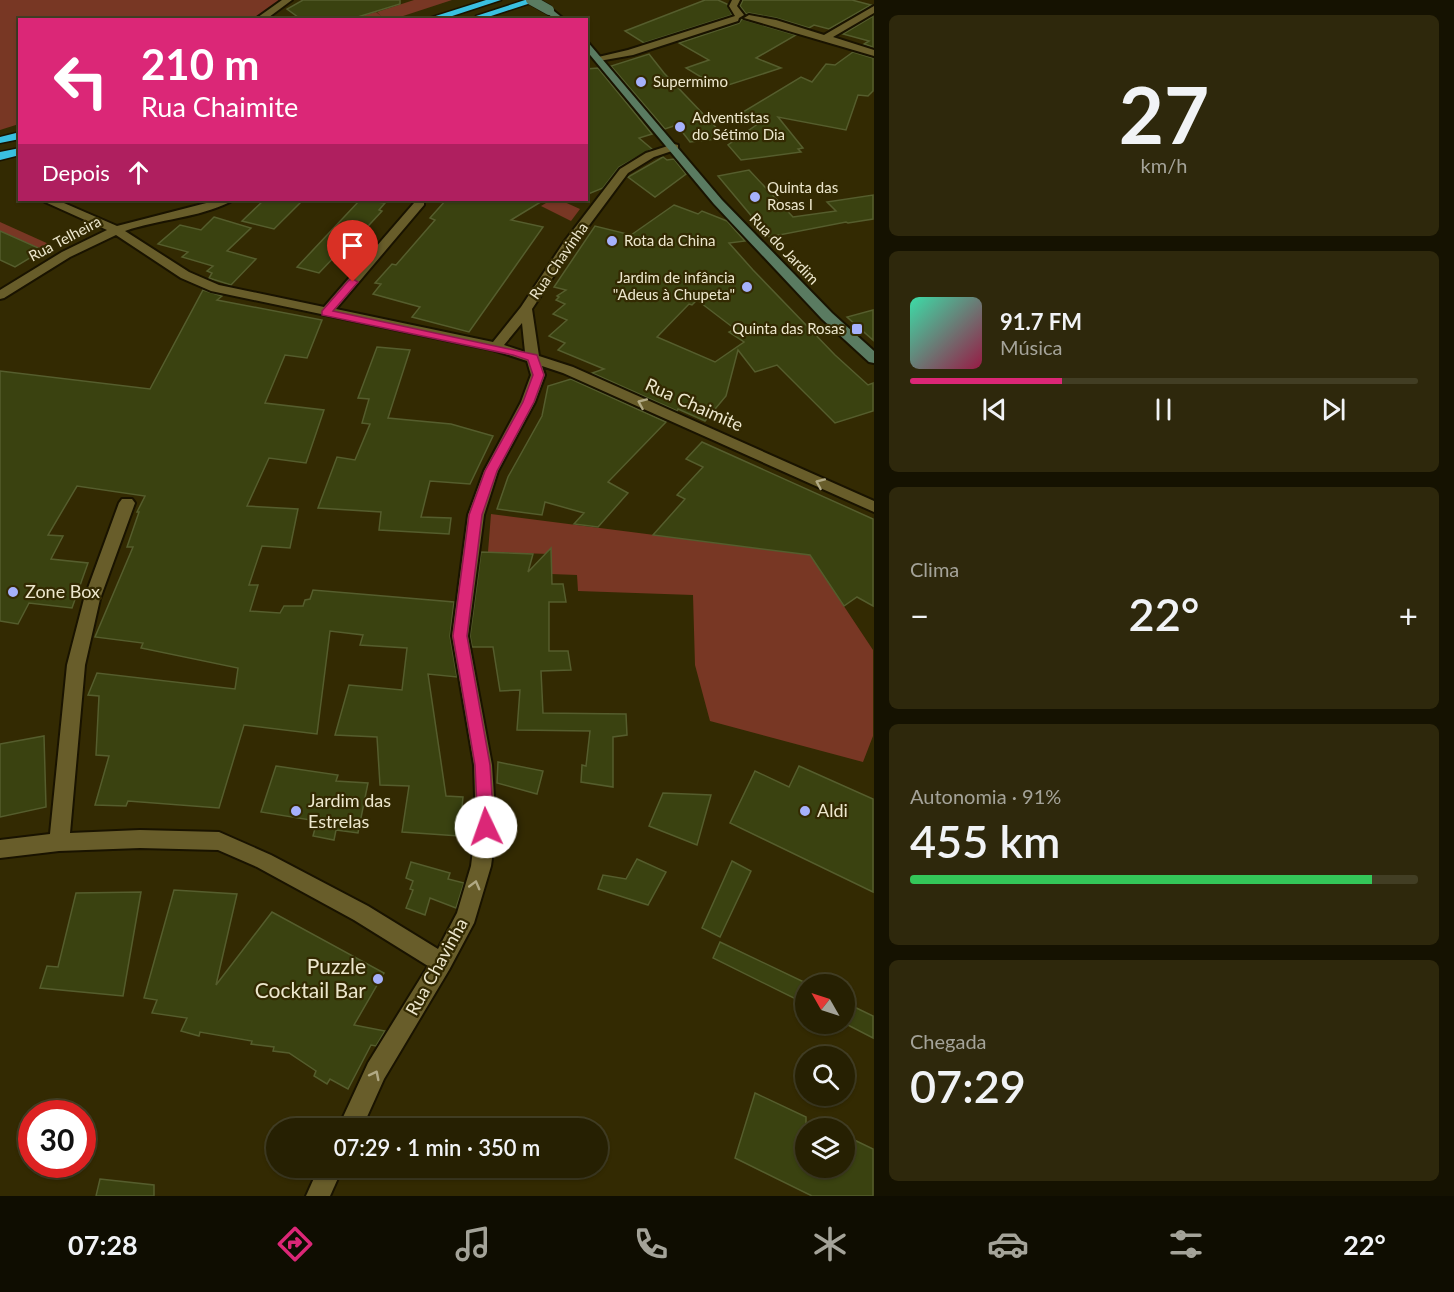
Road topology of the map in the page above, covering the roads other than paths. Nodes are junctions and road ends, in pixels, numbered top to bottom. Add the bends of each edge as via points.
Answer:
1 (288, 0) edge
2 (496, 0) edge
3 (531, 0) edge
4 (535, 0) edge
5 (736, 0) edge
6 (873, 9) edge
7 (736, 17) junction
8 (261, 18) edge
9 (435, 18) edge
10 (475, 18) edge
11 (559, 18) edge
12 (825, 38) junction
13 (588, 45) edge
14 (873, 53) edge
15 (599, 58) junction
16 (18, 136) edge
17 (0, 140) edge
18 (674, 147) junction
19 (18, 152) edge
20 (0, 156) edge
21 (50, 201) edge
22 (222, 201) edge
23 (420, 201) edge
24 (116, 230) junction
25 (0, 280) edge
26 (12, 287) junction
27 (0, 295) edge
28 (526, 309) junction
29 (326, 313) junction
30 (496, 347) junction
31 (533, 358) junction
32 (873, 359) edge
33 (127, 503) dead end
34 (873, 507) edge
35 (59, 842) junction
36 (0, 849) edge
37 (442, 963) junction
38 (355, 1118) edge
39 (326, 1178) edge
40 (318, 1196) edge

1 - 8 street
2 - 9 highway
3 - 11 main road, bridge
4 - 10 highway
5 - 7 street
6 - 12 street
7 - 12 street via 743,21 749,18 773,22
7 - 15 street via 630,53
12 - 14 street
13 - 15 main road, Rua do Jardim
15 - 18 main road, Rua do Jardim
16 - 17 highway
18 - 28 street, Rua Chavinha via 624,171
18 - 32 main road, Rua do Jardim via 754,241
19 - 20 highway
21 - 24 street, Rua Chaimite
22 - 24 street, Rua Telheira
23 - 29 street
24 - 26 street, Rua Telheira
24 - 29 street, Rua Chaimite via 185,275 215,288
25 - 26 street
26 - 27 street, Rua Telheira
28 - 30 street, Rua Chavinha
28 - 31 street, Rua Chavinha
29 - 30 street, Rua Chaimite
30 - 31 street, Rua Chaimite
34 -> 31 street, Rua Chaimite via 568,370
37 -> 31 street, Rua Chavinha via 467,916 481,866 486,827 483,765 460,636 476,515 491,471 532,393 538,375
33 - 35 street via 92,599 76,665
35 - 36 street
35 - 37 street via 219,841 361,913
38 -> 37 street, Rua Chavinha via 376,1071
39 - 40 street

